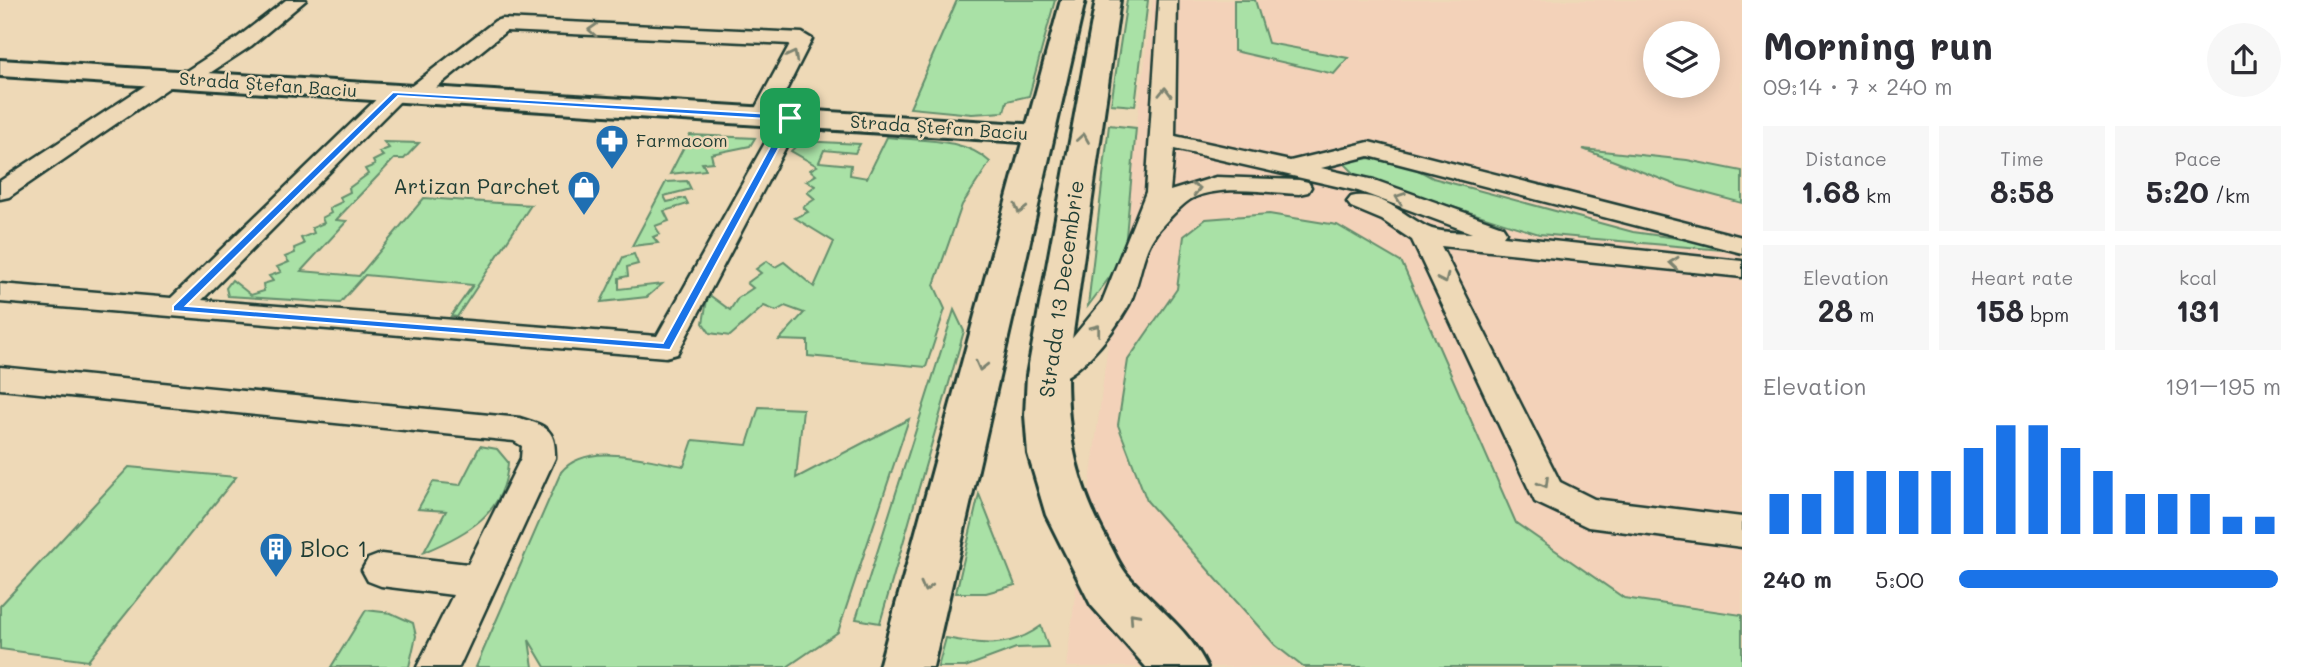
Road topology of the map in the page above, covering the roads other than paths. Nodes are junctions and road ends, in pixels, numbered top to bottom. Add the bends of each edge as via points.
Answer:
1 (298, 0) edge
2 (1073, 0) edge
3 (1108, 0) edge
4 (1168, 0) edge
5 (216, 37) dead end
6 (0, 68) edge
7 (171, 79) junction
8 (405, 94) junction
9 (762, 116) junction
10 (790, 118) junction
11 (1039, 134) junction
12 (1163, 140) junction
13 (1287, 169) junction
14 (0, 192) edge
15 (1145, 231) junction
16 (1423, 236) junction
17 (1742, 245) edge
18 (1533, 246) junction
19 (1742, 269) edge
20 (0, 293) edge
21 (177, 308) junction
22 (1047, 375) junction
23 (0, 378) edge
24 (1742, 532) edge
25 (381, 570) dead end
26 (480, 582) junction
27 (438, 667) edge
28 (906, 667) edge
29 (1180, 667) edge

1 - 7 lane via 244,42
2 - 11 main road
22 -> 3 main road, Strada 13 Decembrie
12 -> 4 lane
5 - 7 lane
6 - 7 main road, Strada Ștefan Baciu
7 - 8 main road, Strada Ștefan Baciu
7 - 14 lane
8 - 9 main road, Strada Ștefan Baciu
9 -> 8 lane via 802,39 502,25
8 - 21 lane
9 - 10 main road, Strada Ștefan Baciu
10 - 11 main road, Strada Ștefan Baciu
10 - 21 lane via 666,348
11 -> 28 main road
12 - 13 lane
12 - 15 lane via 1158,192
13 - 17 lane via 1369,149
18 -> 13 lane via 1365,185
15 -> 16 lane via 1182,193 1216,184 1260,184 1355,200 1391,215
22 -> 15 lane via 1076,355 1115,304
16 - 18 lane
16 -> 24 lane via 1547,492 1588,513
19 -> 18 lane
20 - 21 lane
29 -> 22 main road, Strada 13 Decembrie via 1110,590 1069,516 1050,454
23 - 26 lane via 520,430 539,440 538,458
25 - 26 lane
26 - 27 lane

